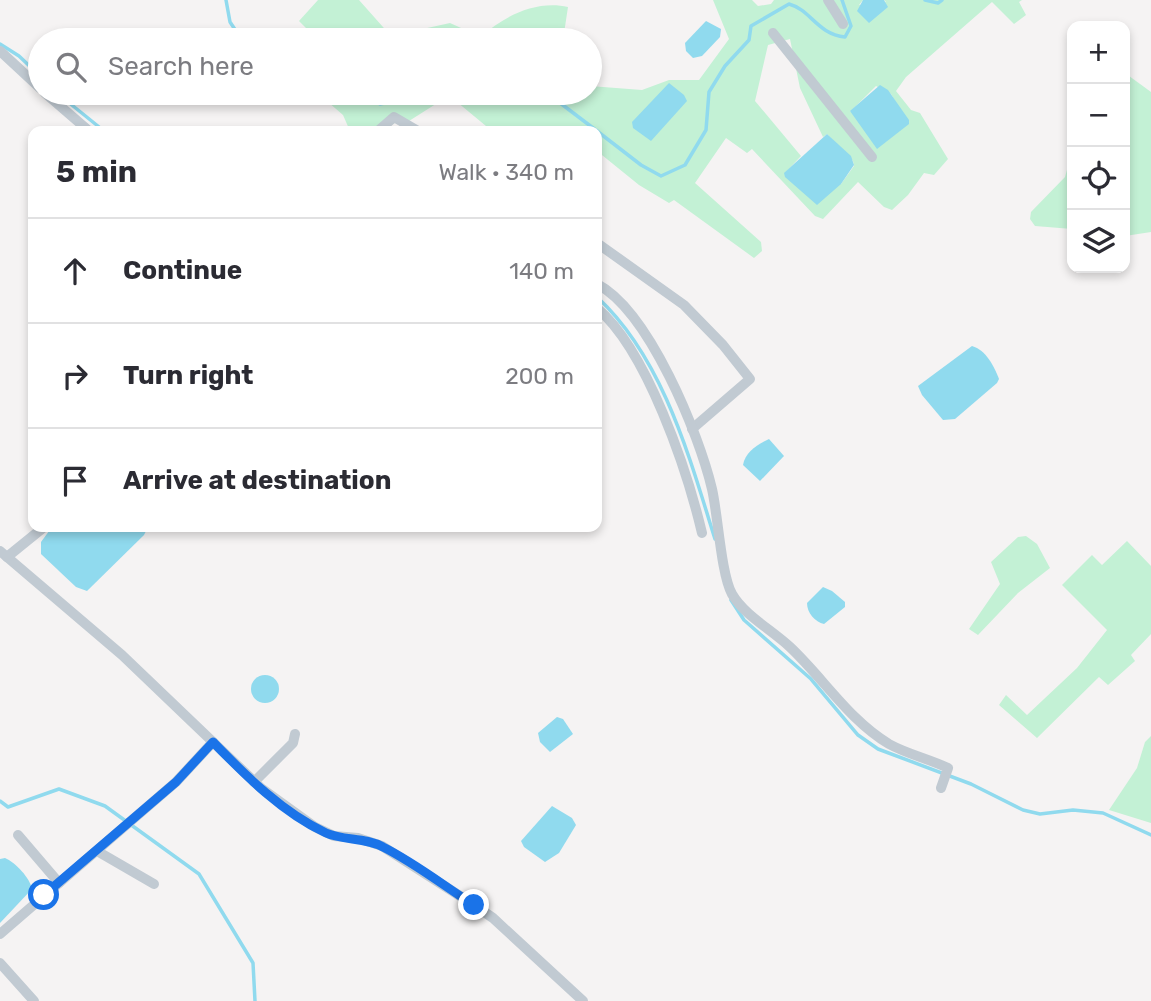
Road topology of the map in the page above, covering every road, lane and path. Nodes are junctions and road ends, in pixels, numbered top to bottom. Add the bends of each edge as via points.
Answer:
1 (828, 0) edge
2 (843, 24) dead end
3 (773, 33) dead end
4 (0, 51) edge
5 (28, 77) edge
6 (59, 105) edge
7 (83, 126) edge
8 (384, 126) edge
9 (409, 126) edge
10 (872, 157) dead end
11 (602, 247) edge
12 (602, 290) edge
13 (602, 315) edge
14 (692, 429) junction
15 (37, 532) edge
16 (702, 533) dead end
17 (4, 554) edge
18 (295, 734) dead end
19 (213, 742) junction
20 (944, 780) dead end
21 (254, 782) junction
22 (18, 835) dead end
23 (97, 851) junction
24 (59, 883) junction
25 (154, 884) dead end
26 (0, 934) edge
27 (0, 963) edge
28 (34, 1001) edge
29 (583, 1001) edge

1 - 2 street
3 - 10 street
4 - 5 street
6 - 7 street
8 - 9 street via 394,117
11 - 14 street via 684,305 750,379
12 - 14 street via 631,317 657,353
13 - 16 street via 631,351 664,419 684,464
14 - 20 street via 712,491 732,593 815,672 859,723 891,745 948,768
15 - 17 street
17 - 19 street via 122,654
18 - 21 street via 293,743
19 - 21 street
19 - 23 street via 176,782
21 - 29 street via 315,827 382,846 474,905
22 - 24 street
23 - 24 street
23 - 25 street
24 - 26 street
27 - 28 street

